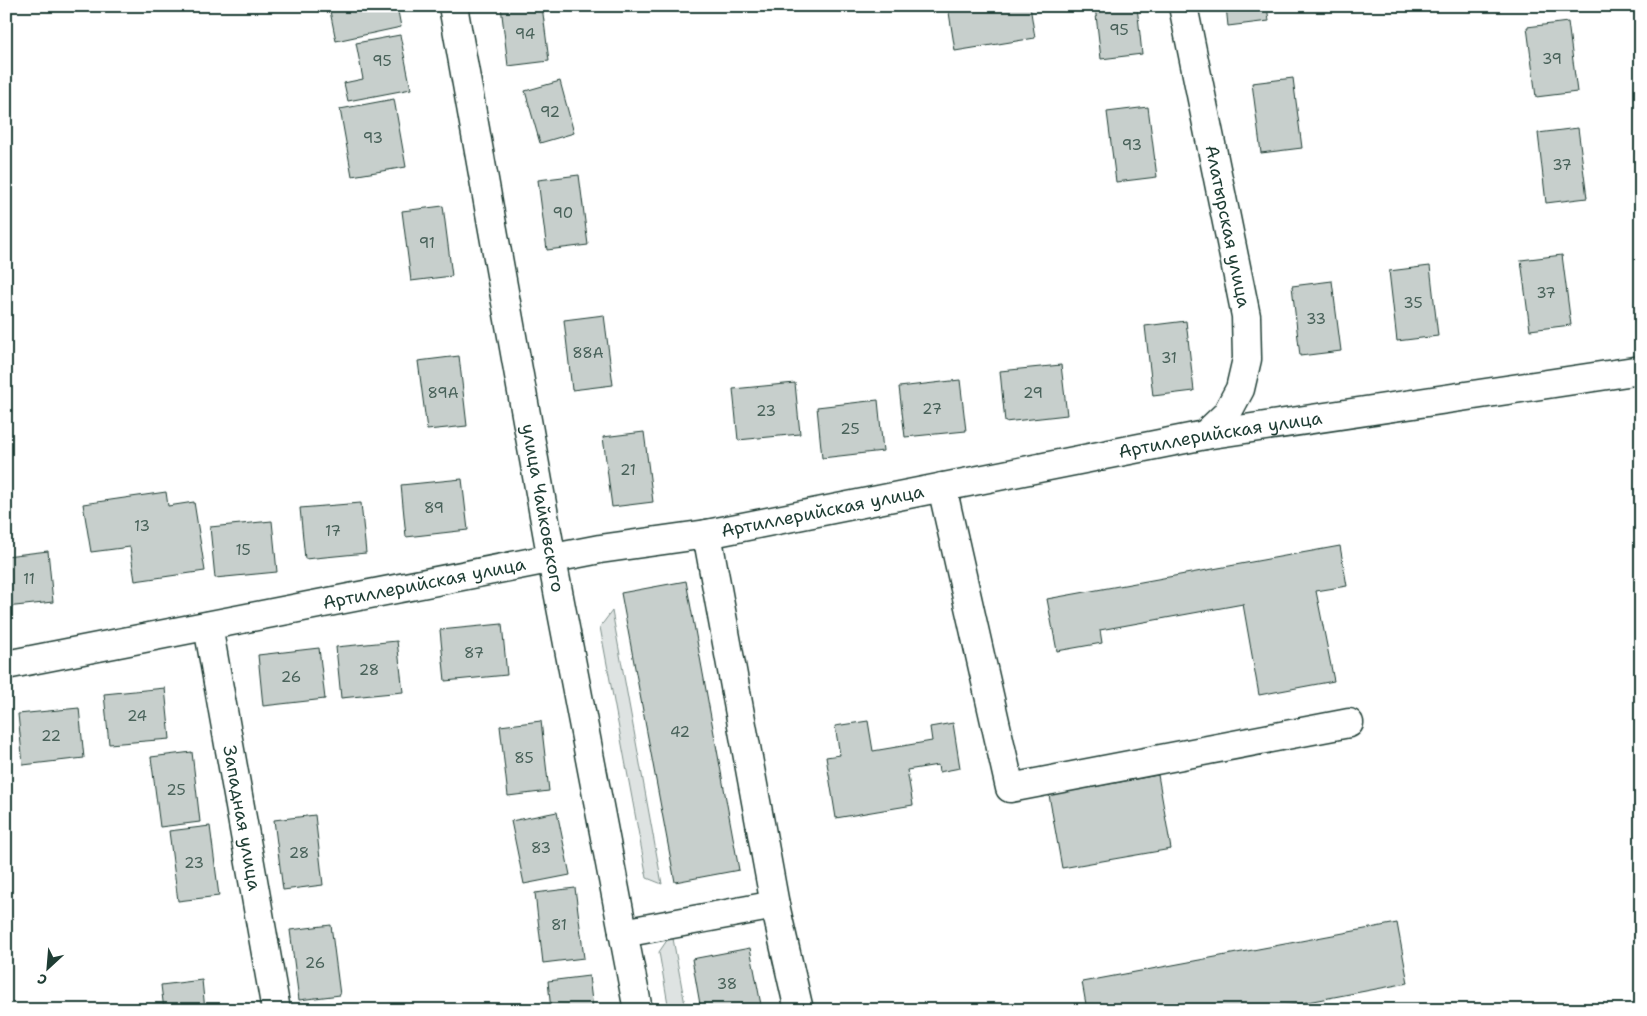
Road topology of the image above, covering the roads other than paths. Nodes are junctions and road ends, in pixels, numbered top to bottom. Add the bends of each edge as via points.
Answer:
1 (453, 6) edge
2 (1182, 6) edge
3 (1641, 370) edge
4 (1205, 435) junction
5 (942, 487) junction
6 (707, 534) junction
7 (552, 560) junction
8 (208, 626) junction
9 (6, 665) edge
10 (1349, 723) dead end
11 (774, 905) junction
12 (624, 933) junction
13 (276, 1010) edge
14 (638, 1010) edge
15 (799, 1010) edge

1 - 7 street, улица Чайковского
2 - 4 street, Алатырская улица via 1246,316 1247,359 1240,389 1226,415
3 - 4 street, Артиллерийская улица
4 - 5 street, Артиллерийская улица
5 - 6 street, Артиллерийская улица
5 - 10 street via 1010,788
6 - 7 street, Артиллерийская улица via 600,549
6 - 11 street
7 - 8 street, Артиллерийская улица
7 - 12 street, улица Чайковского
8 - 9 street, Артиллерийская улица
8 - 13 street, Западная улица
11 - 12 street
11 - 15 street
12 - 14 street, улица Чайковского

